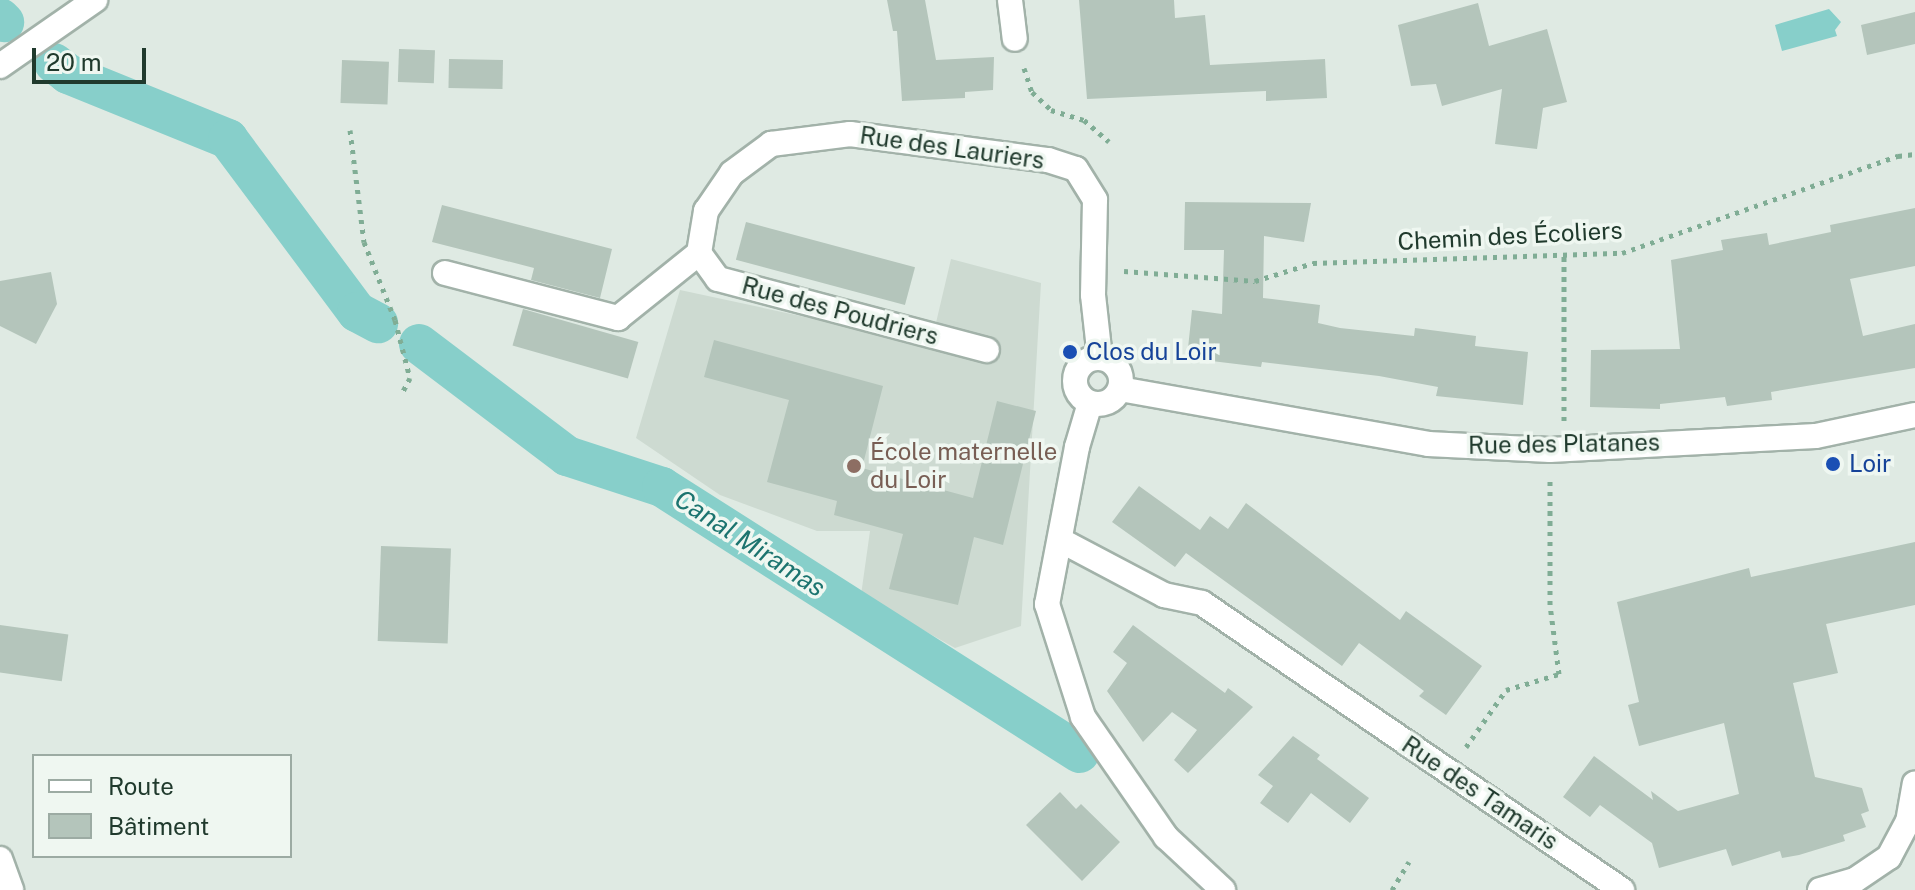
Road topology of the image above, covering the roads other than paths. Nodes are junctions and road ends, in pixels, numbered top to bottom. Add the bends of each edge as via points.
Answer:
1 (95, 0) edge
2 (1010, 0) edge
3 (1015, 39) road end
4 (0, 66) edge
5 (699, 253) junction
6 (445, 273) dead end
7 (987, 350) dead end
8 (1100, 358) junction
9 (1120, 389) junction
10 (1090, 403) junction
11 (1915, 415) edge
12 (1060, 540) junction
13 (1915, 784) edge
14 (0, 859) edge
15 (11, 890) edge
16 (1223, 890) edge
17 (1622, 890) edge
18 (1820, 890) edge

1 - 4 street
2 - 3 street
5 - 6 street via 618,318
5 - 7 street, Rue des Poudriers via 718,279
5 - 8 street, Rue des Lauriers via 706,211 732,173 771,144 850,134 1048,160 1076,169 1095,200 1093,269
8 - 9 street via 1118,368
8 - 10 street via 1080,366 1075,380
9 - 10 street via 1105,403
9 - 11 street, Rue des Platanes via 1428,444 1550,450 1816,436
10 - 12 street
12 - 16 street via 1047,604 1083,717 1166,837
12 - 17 street, Rue des Tamaris via 1164,595 1202,603
13 - 18 street via 1908,822 1889,857 1855,880
14 - 15 street

